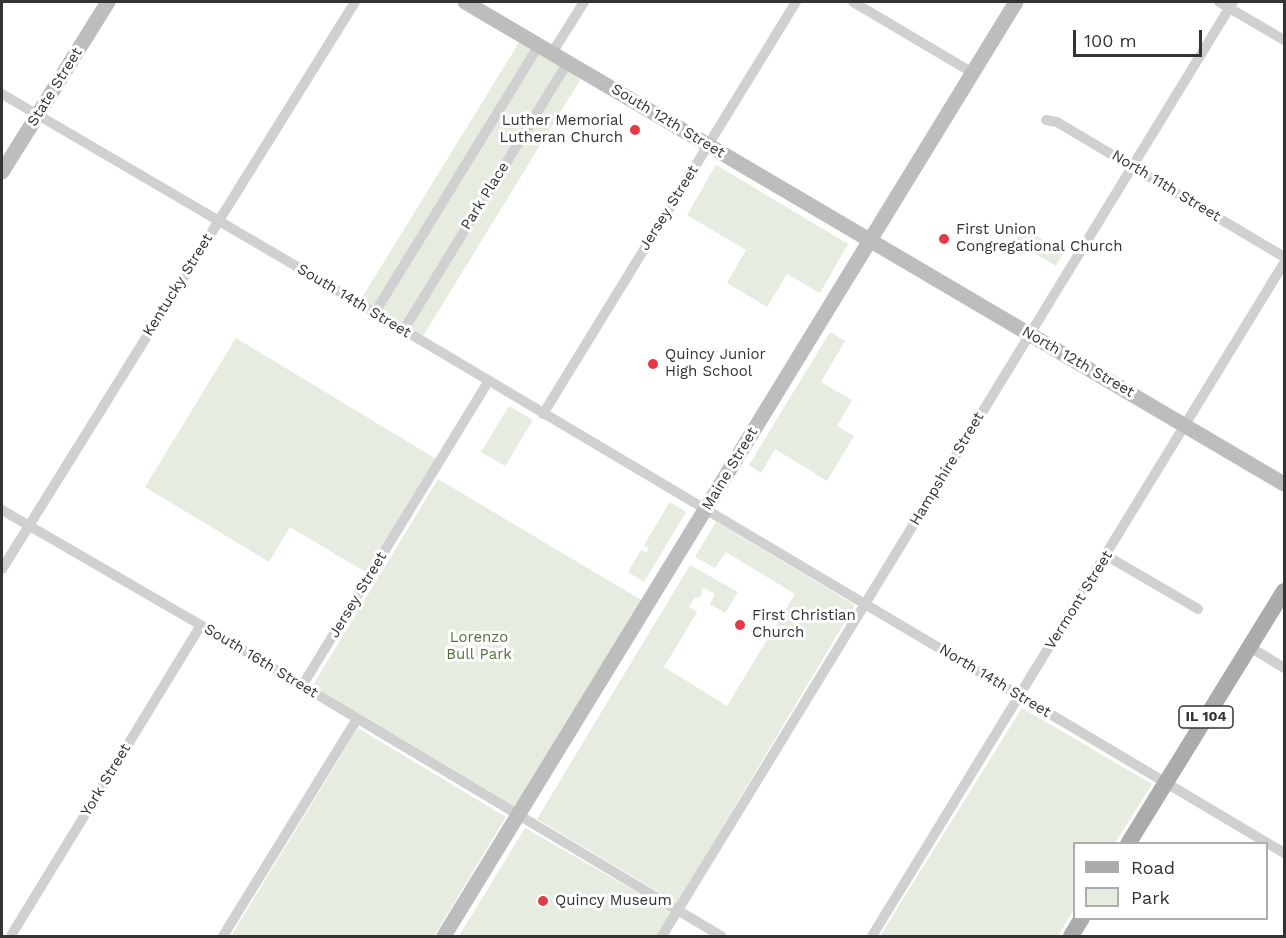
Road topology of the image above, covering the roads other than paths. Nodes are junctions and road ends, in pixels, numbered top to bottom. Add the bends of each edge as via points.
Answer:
1 (108, 2) edge
2 (355, 2) edge
3 (465, 2) edge
4 (584, 2) edge
5 (796, 2) edge
6 (853, 2) edge
7 (1016, 2) edge
8 (1227, 3) edge
9 (1284, 40) edge
10 (546, 49) junction
11 (568, 62) junction
12 (973, 73) junction
13 (2, 94) edge
14 (37, 115) junction
15 (1046, 120) dead end
16 (708, 145) junction
17 (1132, 166) junction
18 (2, 172) edge
19 (218, 221) junction
20 (870, 240) junction
21 (1284, 257) edge
22 (1284, 263) edge
23 (374, 314) junction
24 (403, 331) junction
25 (1029, 334) junction
26 (488, 382) junction
27 (543, 414) junction
28 (1186, 426) junction
29 (1284, 484) edge
30 (2, 510) edge
31 (705, 510) junction
32 (28, 526) junction
33 (1107, 555) junction
34 (2, 569) edge
35 (1284, 591) edge
36 (865, 603) junction
37 (1198, 609) dead end
38 (201, 625) junction
39 (1250, 647) junction
40 (1284, 668) edge
41 (302, 686) junction
42 (1019, 695) junction
43 (357, 719) junction
44 (1166, 782) junction
45 (519, 815) junction
46 (1129, 842) edge
47 (1266, 842) edge
48 (1268, 843) edge
49 (1284, 853) edge
50 (678, 911) junction
51 (1081, 920) edge
52 (10, 933) edge
53 (223, 936) edge
54 (444, 936) edge
55 (662, 936) edge
56 (721, 936) edge
57 (872, 936) edge
58 (1071, 936) edge

1 - 14 street, State Street
2 - 19 street, Kentucky Street
3 - 10 street, South 12th Street
4 - 10 street
5 - 16 street, Jersey Street
6 - 12 street
7 - 12 street, Maine Street
8 - 9 street
8 - 17 street, Hampshire Street
10 - 11 street, South 12th Street
10 - 23 street
11 - 16 street, South 12th Street
11 - 24 street, Park Place
12 - 20 street, Maine Street
13 - 14 street, South 14th Street
14 - 18 street, State Street
14 - 19 street, South 14th Street
15 - 17 street, North 11th Street via 1057,122
16 - 20 street, South 12th Street
16 - 27 street, Jersey Street
17 - 21 street, North 11th Street
17 - 25 street, Hampshire Street
19 - 23 street, South 14th Street
19 - 32 street, Kentucky Street
20 - 25 street, North 12th Street
20 - 31 street, Maine Street
22 - 28 street, Vermont Street
23 - 24 street, South 14th Street
24 - 26 street, South 14th Street
25 - 28 street, North 12th Street
25 - 36 street, Hampshire Street
26 - 27 street, South 14th Street
26 - 41 street, Jersey Street
27 - 31 street, South 14th Street
28 - 29 street, North 12th Street
28 - 33 street, Vermont Street
30 - 32 street, South 16th Street
31 - 36 street, North 14th Street
31 - 45 street, Maine Street
32 - 34 street, Kentucky Street
32 - 38 street, South 16th Street
33 - 37 street
33 - 42 street, Vermont Street
35 - 39 main road, IL 104
36 - 42 street, North 14th Street
36 - 50 street, Hampshire Street
38 - 41 street, South 16th Street
38 - 52 street, York Street
39 - 40 street
39 - 44 main road, IL 104
41 - 43 street, South 16th Street
42 - 44 street, North 14th Street
42 - 57 street, Vermont Street
43 - 45 street, South 16th Street
43 - 53 street
44 - 46 main road, IL 104
44 - 47 street, North 14th Street
45 - 50 street, South 16th Street
45 - 54 street, Maine Street
48 - 49 street, North 14th Street
50 - 55 street, Hampshire Street
50 - 56 street, South 16th Street
51 - 58 main road

